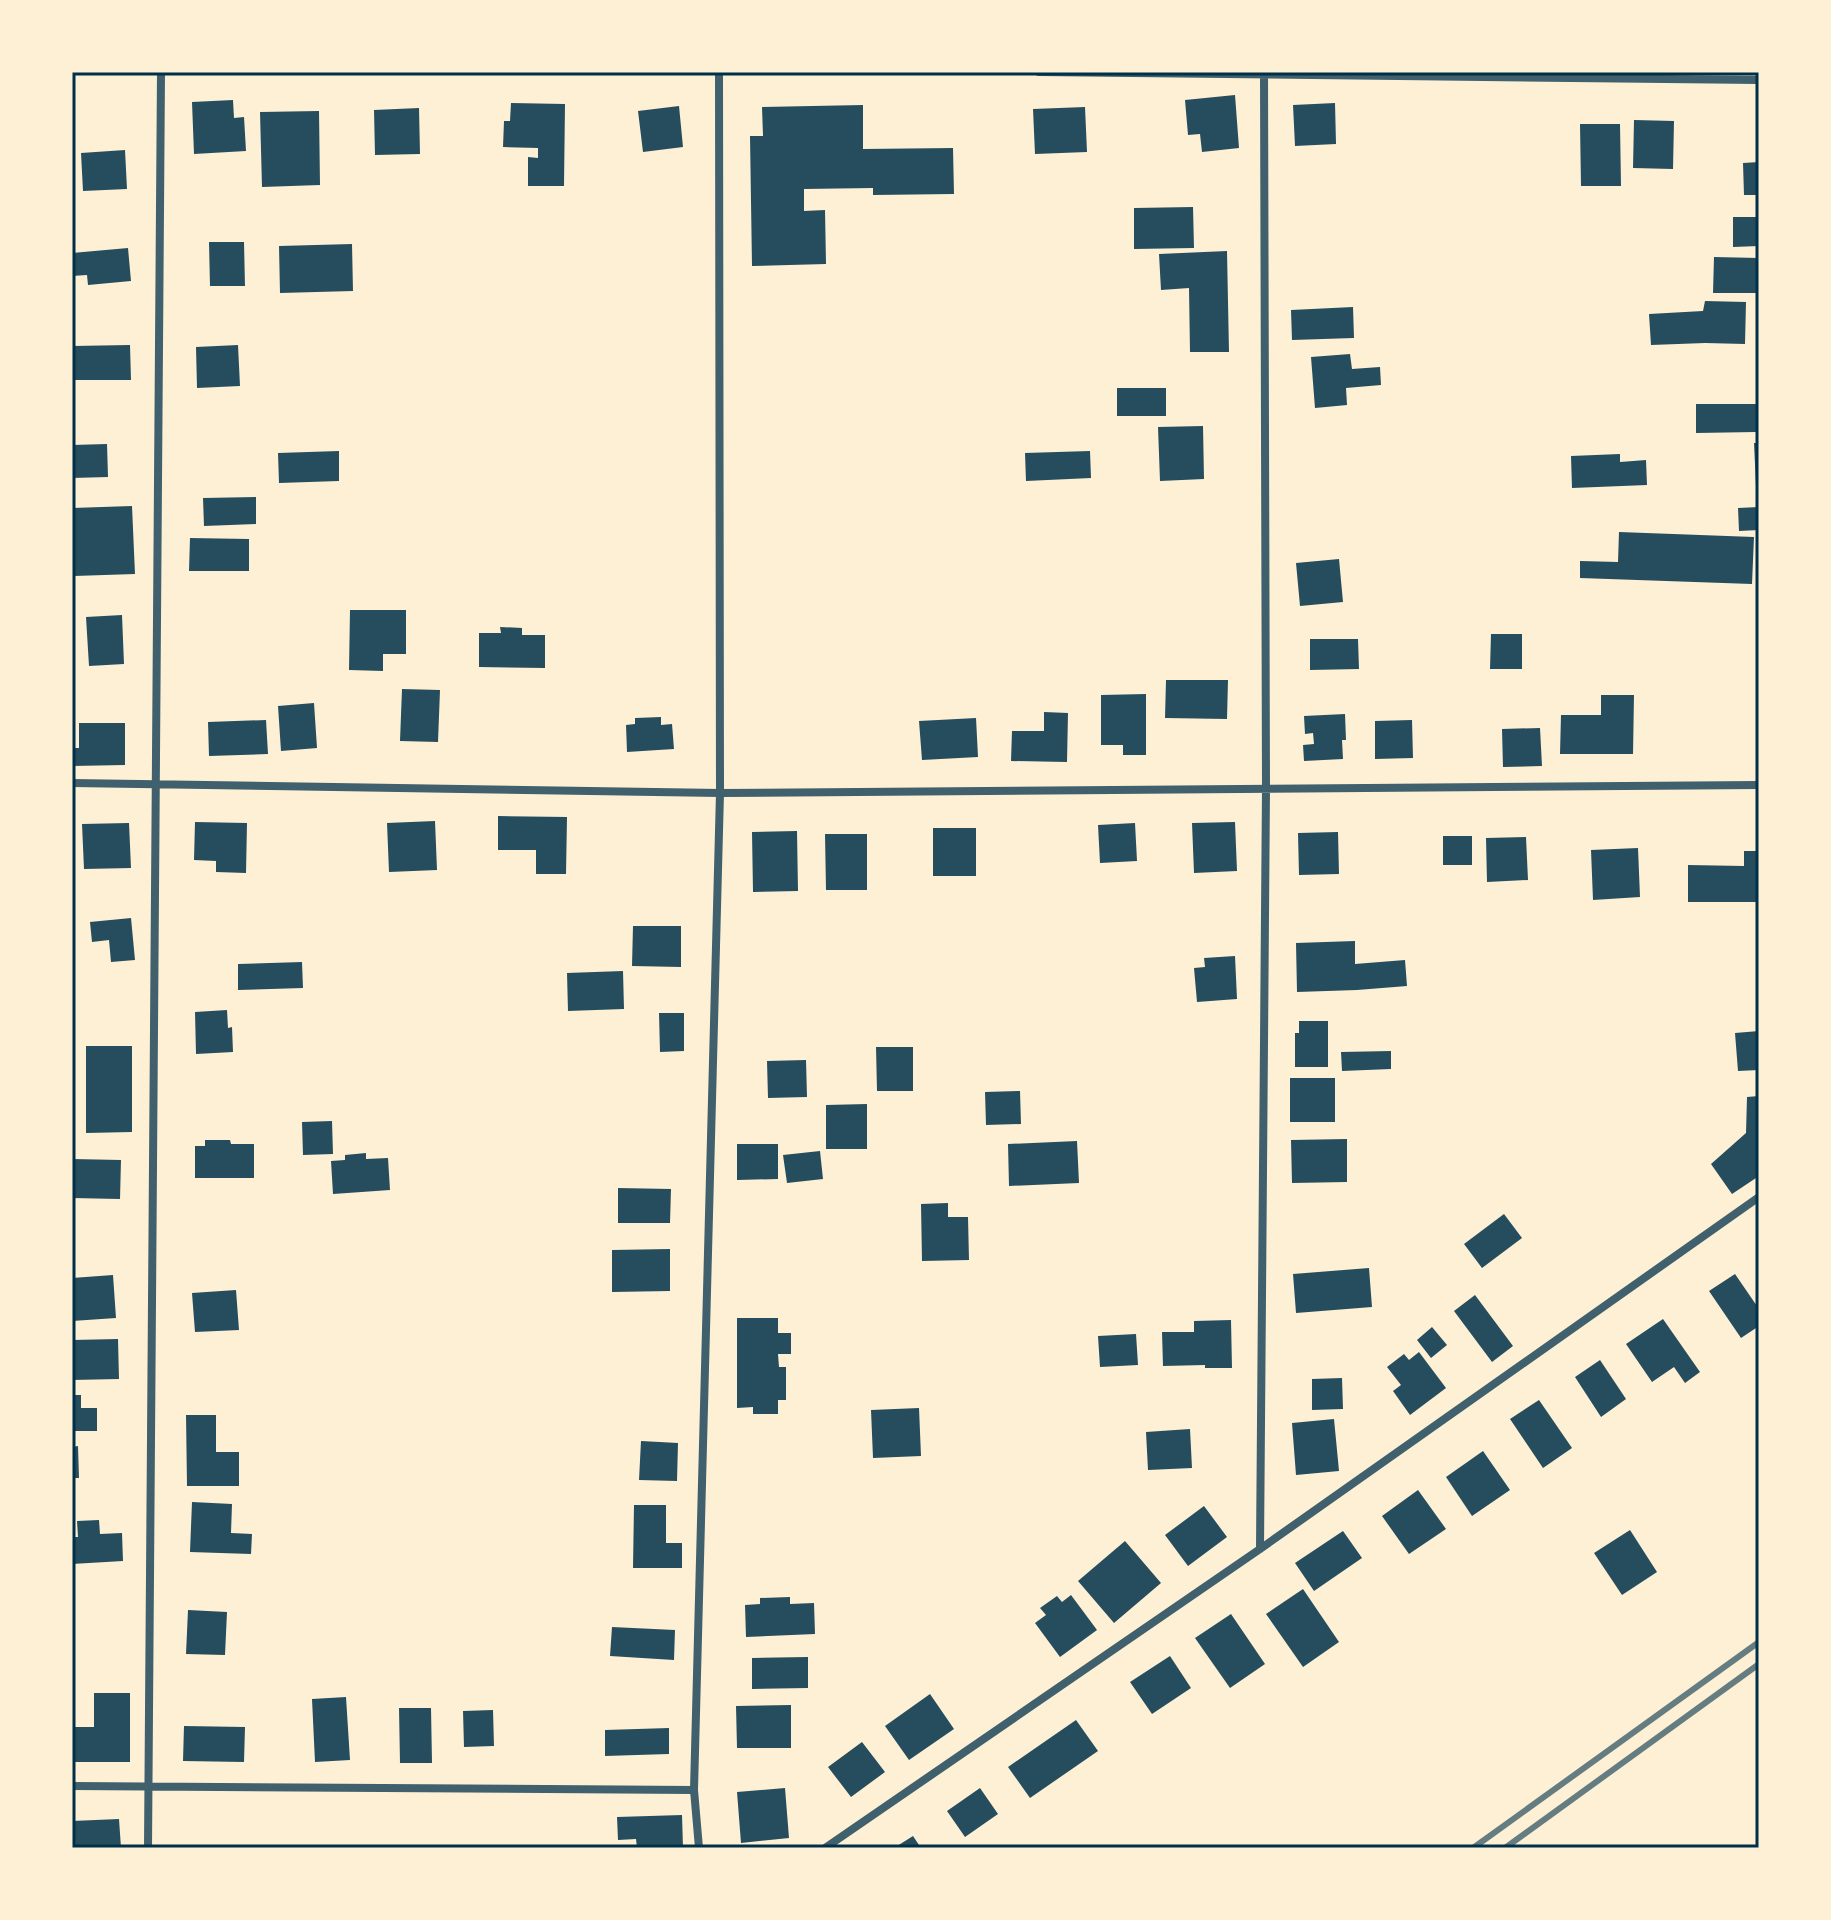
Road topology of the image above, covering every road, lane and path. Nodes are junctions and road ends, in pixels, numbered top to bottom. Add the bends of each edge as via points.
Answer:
1 (161, 72) edge
2 (719, 72) edge
3 (1039, 72) edge
4 (1264, 74) edge
5 (1759, 80) edge
6 (72, 783) edge
7 (157, 783) junction
8 (1759, 785) edge
9 (1266, 788) junction
10 (720, 793) junction
11 (1759, 1197) edge
12 (1260, 1549) junction
13 (72, 1786) edge
14 (148, 1786) junction
15 (694, 1790) junction
16 (148, 1848) edge
17 (699, 1848) edge
18 (825, 1848) edge

1 - 7 street
2 - 10 street
3 - 4 street
4 - 5 street
4 - 9 street
6 - 7 street
7 - 10 street
7 - 14 street
8 - 9 street
9 - 10 street
9 - 12 street
10 - 15 street
11 - 12 street
12 - 18 street
13 - 14 street
14 - 15 street
14 - 16 street
15 - 17 street

